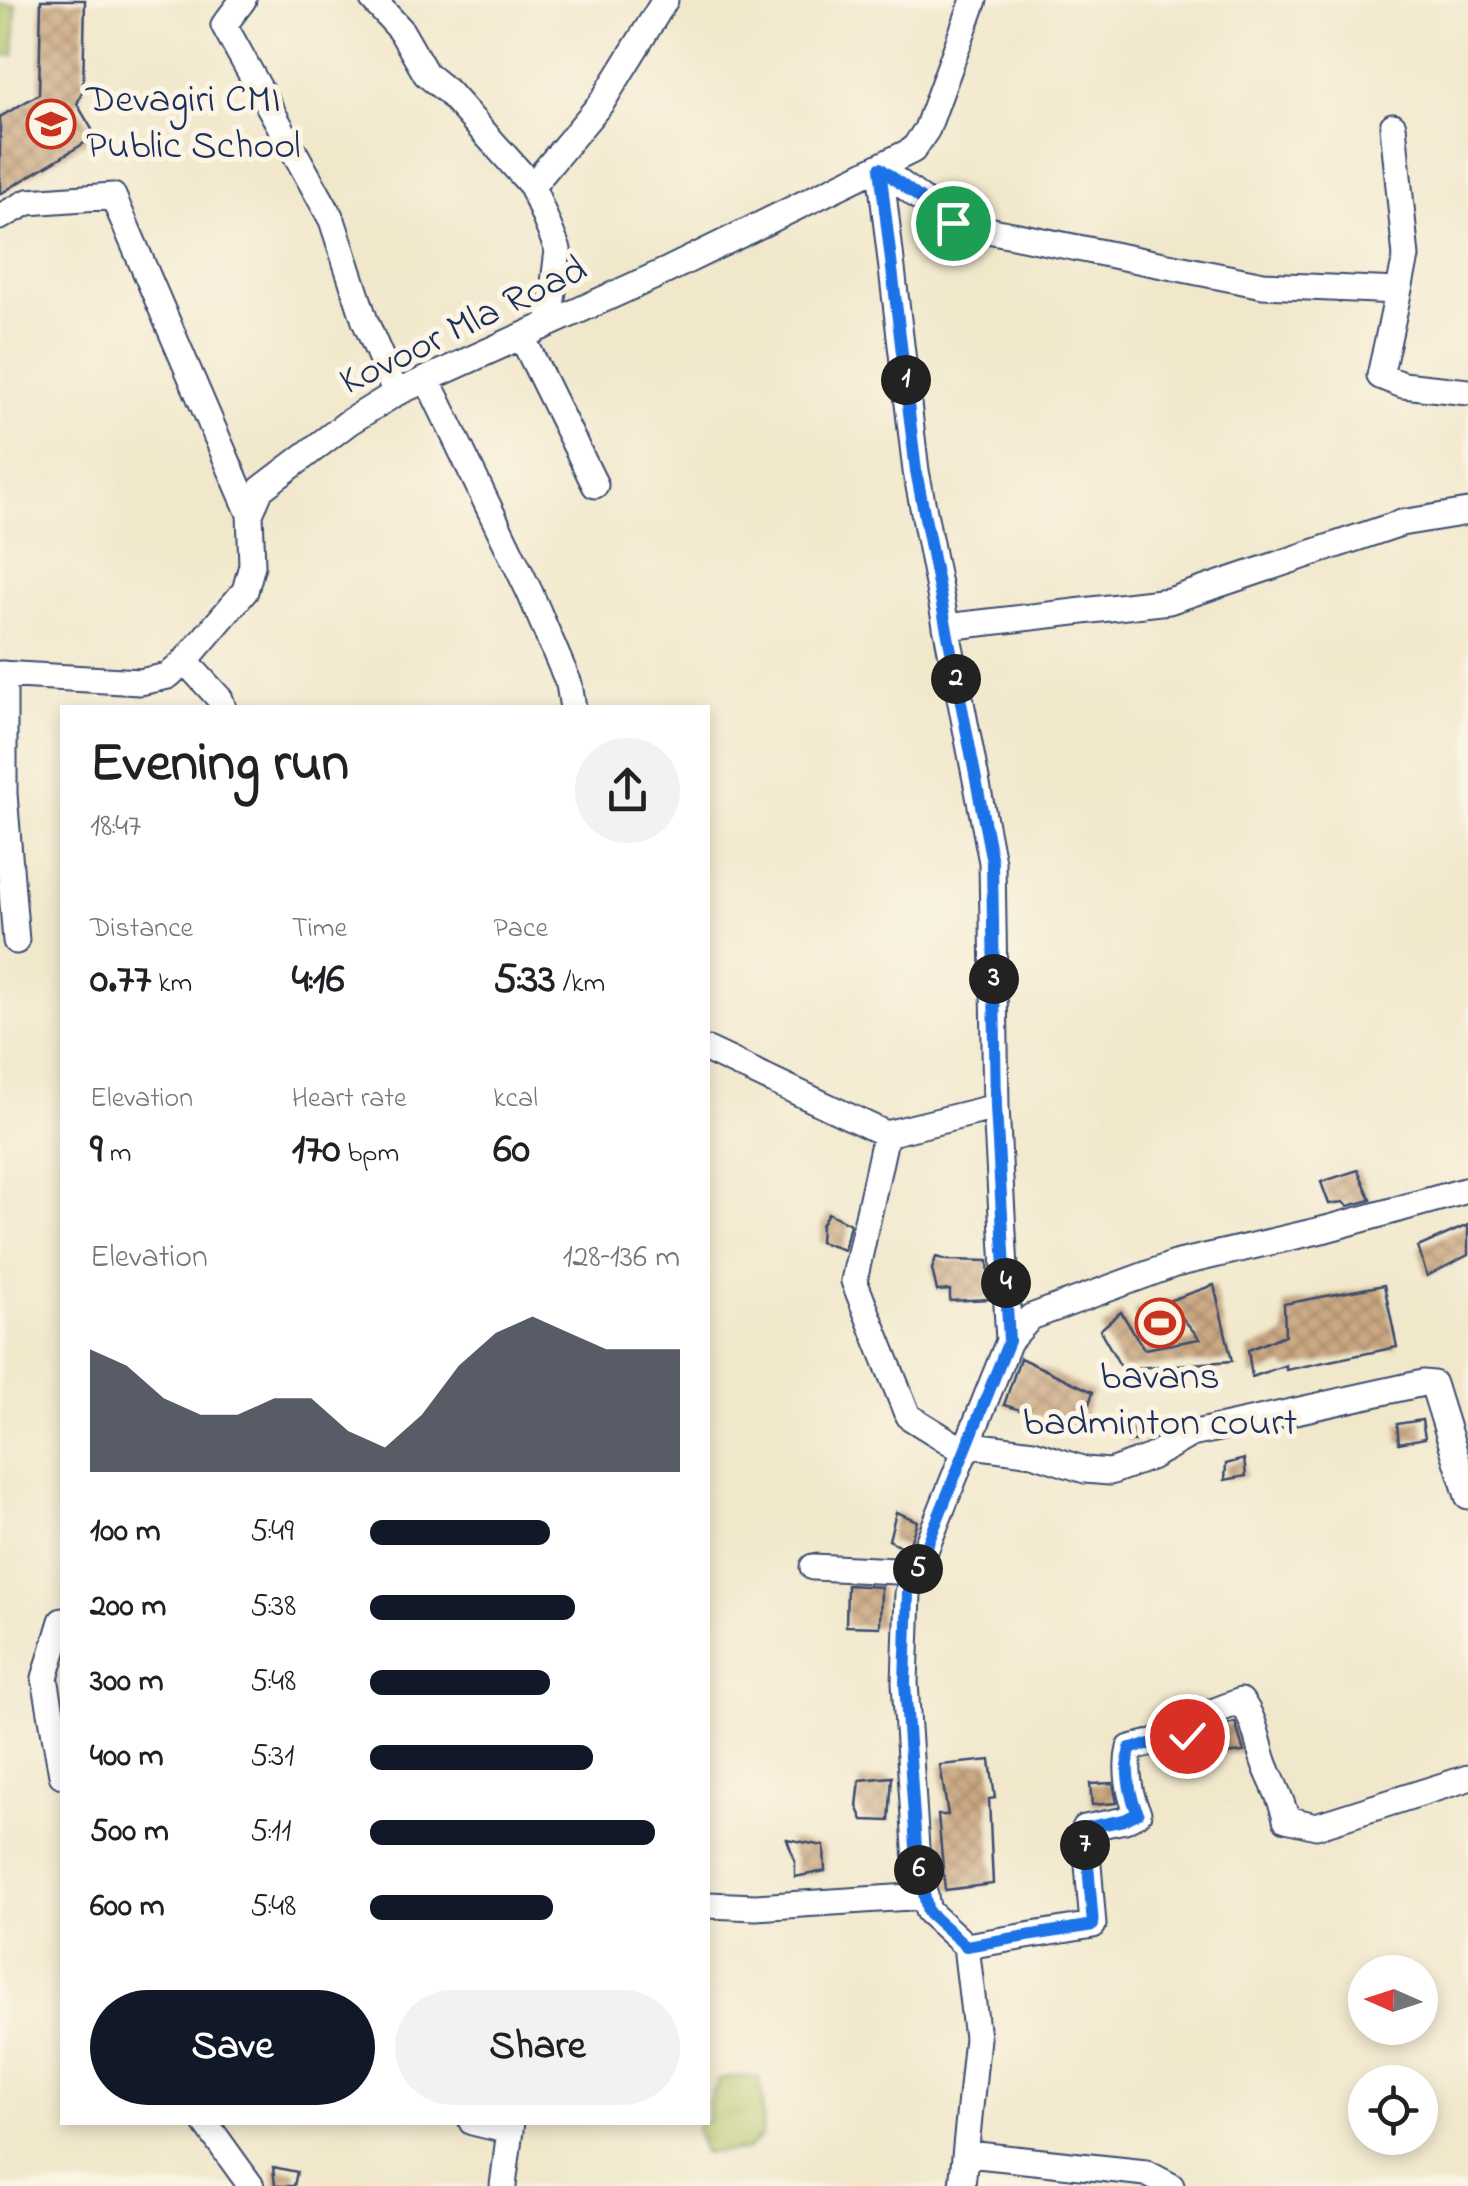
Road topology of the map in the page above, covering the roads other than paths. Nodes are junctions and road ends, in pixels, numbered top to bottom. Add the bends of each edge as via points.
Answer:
1 (243, 0) edge
2 (373, 0) edge
3 (665, 0) edge
4 (974, 0) edge
5 (1393, 126) dead end
6 (880, 168) junction
7 (532, 186) junction
8 (0, 217) edge
9 (1398, 291) junction
10 (548, 324) junction
11 (522, 336) junction
12 (427, 380) junction
13 (1468, 392) edge
14 (396, 394) junction
15 (594, 485) dead end
16 (1468, 512) edge
17 (250, 514) junction
18 (946, 627) junction
19 (185, 661) junction
20 (2, 674) edge
21 (221, 705) edge
22 (572, 705) edge
23 (16, 941) dead end
24 (710, 1051) edge
25 (996, 1107) junction
26 (886, 1134) junction
27 (1468, 1190) edge
28 (1009, 1341) junction
29 (969, 1446) junction
30 (1468, 1496) edge
31 (813, 1566) dead end
32 (917, 1572) junction
33 (60, 1627) edge
34 (60, 1763) edge
35 (1468, 1778) edge
36 (924, 1896) junction
37 (710, 1905) edge
38 (966, 1946) junction
39 (207, 2125) edge
40 (510, 2127) edge
41 (968, 2154) junction
42 (252, 2186) edge
43 (503, 2186) edge
44 (962, 2186) edge
45 (1171, 2186) edge

1 - 14 street via 224,24 332,220
2 - 7 street via 426,74
3 - 7 street via 602,102
4 - 6 street, Kovoor Mla Road via 927,130 913,150
5 - 9 street via 1406,257
6 - 9 street via 953,223 1262,285
6 - 10 street, Kovoor Mla Road
6 - 18 street via 916,471
7 - 10 street via 558,250
8 - 17 street via 28,202 113,196
9 - 13 street via 1380,376
10 - 11 street, Kovoor Mla Road
11 - 12 street, Kovoor Mla Road
11 - 15 street
12 - 14 street, Kovoor Mla Road
12 - 22 street via 530,593
14 - 17 street, Kovoor Mla Road via 261,488
16 - 18 street via 1401,524 1169,601
17 - 19 street via 252,565 245,591
18 - 25 street via 992,862
19 - 20 street via 168,676 140,682
19 - 21 street
20 - 23 street
24 - 26 street
25 - 26 street
25 - 28 street
26 - 29 street via 854,1281 908,1416
27 - 28 street via 1175,1264 1031,1317
28 - 29 street
29 - 30 street via 1110,1472 1190,1434 1433,1384
29 - 32 street
31 - 32 street
32 - 36 street via 908,1593 905,1683
33 - 34 street via 45,1678
35 - 38 street via 1316,1826 1286,1819 1252,1715 1242,1702 1225,1706 1212,1712 1205,1729 1130,1748 1126,1763 1138,1813 1085,1828 1093,1925
36 - 37 street
36 - 38 street via 928,1912
38 - 41 street via 977,2038
39 - 42 street
40 - 43 street
41 - 44 street
41 - 45 street via 1146,2173

